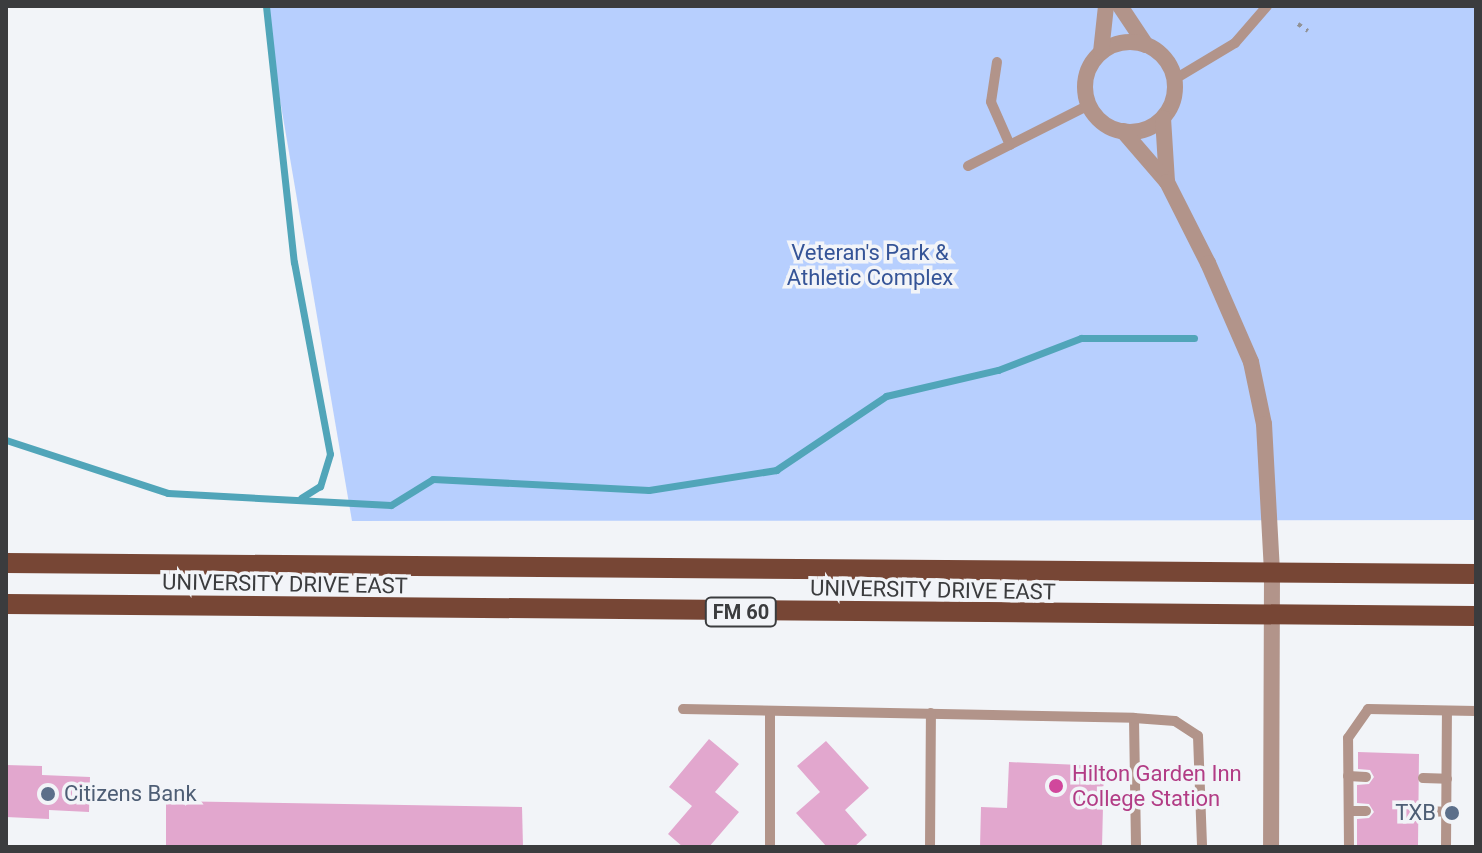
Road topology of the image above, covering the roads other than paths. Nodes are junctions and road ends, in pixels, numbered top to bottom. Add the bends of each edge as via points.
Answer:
1 (1106, 6) edge
2 (1120, 6) edge
3 (1267, 6) edge
4 (1146, 45) junction
5 (1101, 52) junction
6 (997, 62) dead end
7 (1175, 79) junction
8 (1089, 105) junction
9 (1163, 118) junction
10 (1123, 131) junction
11 (1010, 145) junction
12 (968, 166) dead end
13 (1167, 182) junction
14 (6, 563) edge
15 (1272, 574) junction
16 (1476, 574) edge
17 (6, 604) edge
18 (1476, 616) edge
19 (1272, 618) junction
20 (683, 709) dead end
21 (770, 711) junction
22 (1447, 711) junction
23 (1476, 711) edge
24 (931, 713) junction
25 (1134, 718) junction
26 (1348, 776) junction
27 (1366, 777) dead end
28 (1423, 778) dead end
29 (1447, 779) junction
30 (1349, 811) junction
31 (1366, 811) dead end
32 (1423, 811) dead end
33 (1446, 812) junction
34 (770, 847) edge
35 (930, 847) edge
36 (1136, 847) edge
37 (1202, 847) edge
38 (1271, 847) edge
39 (1349, 847) edge
40 (1446, 847) edge

1 - 5 street
2 - 4 street
3 - 7 lane via 1235,43
4 - 5 street via 1115,44
4 - 7 street via 1159,52
5 - 8 street via 1086,76
6 - 11 lane via 991,102
7 - 9 street via 1175,93
8 - 10 street via 1097,118
8 - 11 lane
9 - 10 street via 1151,127
9 - 13 street
10 - 13 street
11 - 12 lane
13 - 15 street via 1251,362 1264,424
14 - 15 main road, UNIVERSITY DRIVE EAST / FM 60
15 - 16 main road, UNIVERSITY DRIVE EAST / FM 60
15 - 19 street
17 - 19 main road, UNIVERSITY DRIVE EAST / FM 60
18 - 19 main road, UNIVERSITY DRIVE EAST / FM 60
19 - 38 street
20 - 21 lane
21 - 24 lane
21 - 34 lane
22 - 23 lane
22 - 26 lane via 1368,709 1348,738
22 - 29 lane
24 - 25 lane
24 - 35 lane
25 - 36 lane
25 - 37 lane via 1175,721 1198,736
26 - 27 lane
26 - 30 lane
28 - 29 lane
29 - 33 lane
30 - 31 lane
30 - 39 lane
32 - 33 lane
33 - 40 lane

